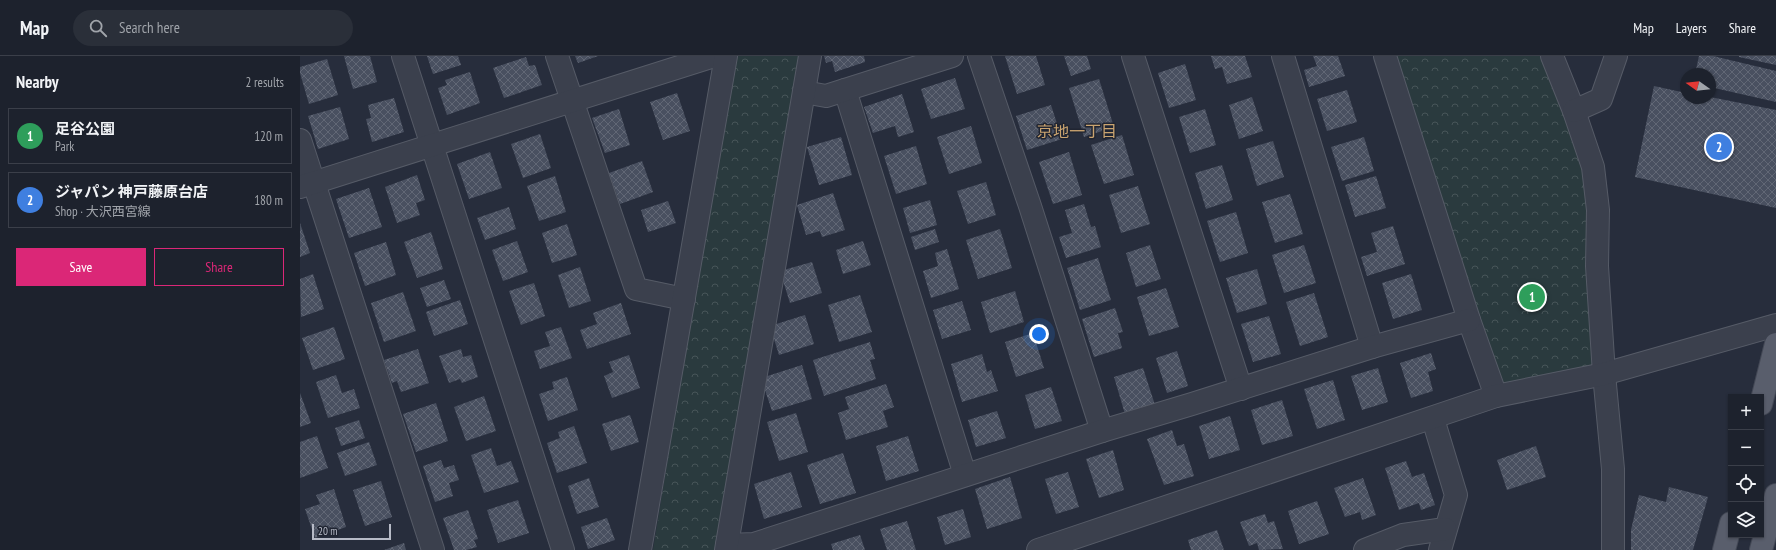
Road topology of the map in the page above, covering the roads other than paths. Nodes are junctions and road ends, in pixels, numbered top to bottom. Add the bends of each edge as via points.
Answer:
1 (403, 56) edge
2 (557, 56) edge
3 (714, 56) edge
4 (726, 56) edge
5 (810, 56) edge
6 (952, 56) edge
7 (979, 56) edge
8 (1133, 56) edge
9 (1283, 56) edge
10 (1385, 56) edge
11 (1552, 56) edge
12 (1616, 56) edge
13 (844, 90) junction
14 (804, 92) junction
15 (571, 101) junction
16 (1574, 111) junction
17 (300, 140) edge
18 (432, 145) junction
19 (306, 185) edge
20 (684, 299) junction
21 (1470, 320) junction
22 (1776, 325) edge
23 (1776, 344) edge
24 (1372, 347) junction
25 (1604, 374) junction
26 (1241, 389) junction
27 (1764, 394) edge
28 (1496, 396) junction
29 (1433, 419) junction
30 (1102, 431) junction
31 (965, 475) junction
32 (1776, 496) edge
33 (1445, 529) junction
34 (1728, 535) edge
35 (726, 547) edge
36 (433, 550) edge
37 (563, 550) edge
38 (640, 550) edge
39 (1038, 550) edge
40 (1365, 550) edge
41 (1440, 550) edge
42 (1613, 550) edge
43 (1724, 550) edge
44 (1762, 550) edge

1 - 18 street
2 - 15 street
3 - 15 street
4 - 20 street
5 - 14 street
6 - 13 street
7 - 30 street
8 - 26 street
9 - 24 street
10 - 21 street
11 - 16 street
12 - 16 street via 1601,98
13 - 14 street via 826,96
13 - 31 street
14 - 35 street
15 - 18 street
15 - 20 street via 636,289
16 - 25 street via 1593,167 1598,210 1598,266
17 - 19 street
18 - 19 street
18 - 37 street
19 - 36 street
20 - 38 street
21 - 24 street
21 - 28 street
22 - 25 street
23 - 27 main road
24 - 26 street
25 - 28 street
25 - 42 street via 1613,469
26 - 30 street
28 - 29 street
29 - 33 street via 1456,495
29 - 39 street
30 - 31 street
31 - 35 street via 754,544
32 - 44 main road
33 - 40 street via 1403,535
33 - 41 street
34 - 43 main road

